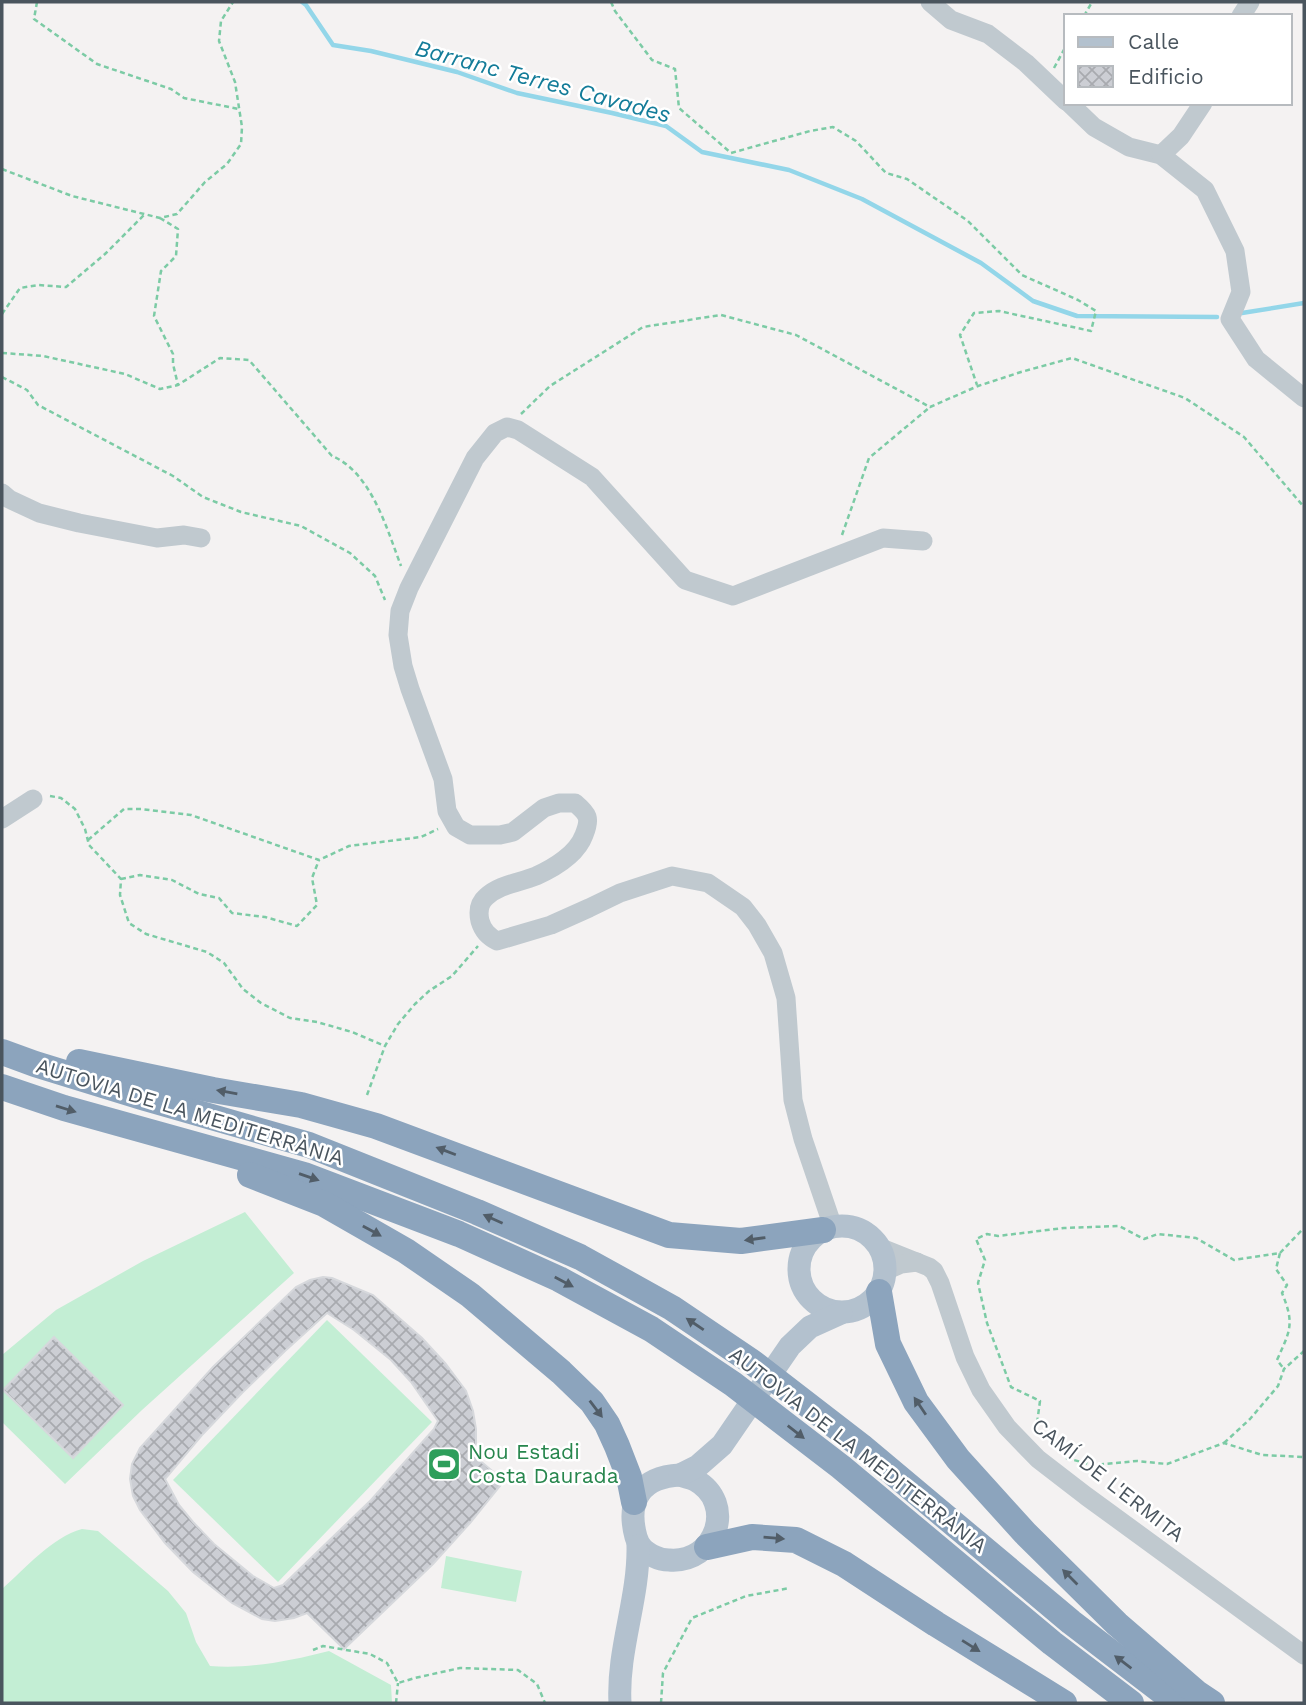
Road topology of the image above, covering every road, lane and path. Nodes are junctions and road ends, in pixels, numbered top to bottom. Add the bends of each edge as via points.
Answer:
1 (37, 2) edge
2 (233, 2) edge
3 (611, 2) edge
4 (930, 2) edge
5 (1064, 50) edge
6 (1046, 82) junction
7 (1064, 98) edge
8 (1071, 105) edge
9 (1202, 105) edge
10 (239, 109) junction
11 (1161, 155) junction
12 (2, 169) edge
13 (146, 214) junction
14 (160, 218) junction
15 (2, 314) edge
16 (2, 353) edge
17 (2, 377) edge
18 (178, 385) junction
19 (978, 386) junction
20 (1304, 398) edge
21 (930, 407) junction
22 (507, 427) junction
23 (2, 493) edge
24 (1304, 507) edge
25 (201, 538) dead end
26 (923, 541) dead end
27 (834, 557) junction
28 (409, 589) junction
29 (399, 619) junction
30 (33, 799) joint
31 (2, 819) edge
32 (454, 822) junction
33 (88, 840) junction
34 (319, 860) junction
35 (121, 878) junction
36 (488, 936) junction
37 (2, 1039) edge
38 (385, 1046) junction
39 (2, 1052) edge
40 (2, 1087) edge
41 (367, 1095) dead end
42 (141, 1130) junction
43 (828, 1228) junction
44 (1304, 1230) edge
45 (879, 1247) junction
46 (1280, 1253) junction
47 (917, 1262) junction
48 (800, 1280) junction
49 (882, 1281) junction
50 (841, 1313) junction
51 (790, 1346) junction
52 (1304, 1351) edge
53 (1284, 1369) junction
54 (1035, 1434) dead end
55 (727, 1438) junction
56 (1224, 1443) junction
57 (1059, 1456) dead end
58 (1304, 1457) edge
59 (680, 1475) junction
60 (634, 1502) junction
61 (715, 1502) junction
62 (638, 1546) junction
63 (707, 1547) junction
64 (679, 1561) junction
65 (790, 1588) dead end
66 (629, 1618) junction
67 (313, 1650) dead end
68 (1304, 1655) edge
69 (398, 1683) junction
70 (396, 1703) edge
71 (545, 1703) edge
72 (620, 1703) edge
73 (661, 1703) edge
74 (1064, 1703) edge
75 (1131, 1703) edge
76 (1177, 1703) edge
77 (1212, 1703) edge

1 - 10 path via 34,19 97,64 171,89 184,98
2 - 10 path via 221,21 219,41 235,82
3 - 19 path via 652,60 674,69 679,108 731,153 832,127 856,141 886,173 907,179 968,221 1022,275 1096,311 1091,331 999,312 974,313 960,335
4 - 6 street via 951,20 988,34
5 - 6 path
6 - 7 street
8 - 11 street via 1094,127 1129,148
9 - 11 street via 1181,136
10 - 14 path via 241,144 234,154 177,214
11 - 20 street via 1205,190 1235,251 1241,292 1230,319 1256,359
12 - 13 path via 72,196
13 - 14 path
13 - 15 path via 66,287 20,288
14 - 18 path via 178,229 176,256 161,271 155,316 173,354
16 - 18 path via 43,356 125,374 160,389
17 - 29 path via 27,390 38,405 204,497 241,512 301,526 350,553 375,576 387,605
18 - 28 path via 220,358 249,360 332,456 346,461 375,499
19 - 21 path
19 - 24 path via 1072,358 1185,398 1244,437
21 - 22 path via 796,335 721,315 643,327 550,386
21 - 27 path via 869,458
22 - 27 street via 592,477 685,580 733,596
22 - 28 street via 495,433 475,458
23 - 25 street via 39,513 79,523 157,538
26 - 27 street via 883,538
28 - 29 street
29 - 32 street via 403,666
30 - 31 street
30 - 33 path via 61,797 75,809
32 - 34 path via 421,837 349,846
32 - 36 street via 470,835 500,835 513,832 544,808 559,803 575,803 586,812 583,839 559,863 484,898 479,910
33 - 34 path via 124,809 141,809 191,815
33 - 35 path
34 - 35 path via 312,878 317,905 297,926 232,913 219,898 172,880 140,875
35 - 38 path via 120,895 129,923 146,934 207,951 224,963 243,989 290,1018 352,1032
36 - 38 path via 452,976 415,1004
36 - 43 street via 497,941 522,935 672,876 708,883 743,907 773,953 786,998 793,1100
43 -> 37 highway via 741,1241 669,1235 376,1126 300,1105 41,1054
38 - 41 path
76 -> 39 highway, AUTOVIA DE LA MEDITERRÀNIA via 752,1362 672,1308 580,1257 309,1145
40 -> 42 highway, AUTOVIA DE LA MEDITERRÀNIA
42 -> 60 highway via 171,1148 324,1204 470,1295 593,1402 617,1446
42 -> 75 highway, AUTOVIA DE LA MEDITERRÀNIA via 304,1175 459,1234 559,1279 651,1329 733,1384 841,1467
43 - 45 main road via 859,1229
43 - 48 main road via 811,1238 802,1251
44 - 46 path
45 - 47 street, CAMÍ DE L'ERMITA
45 - 49 main road via 884,1258
46 - 53 path via 1276,1269 1287,1285 1282,1293 1291,1313 1277,1360
46 - 54 path via 1234,1260 1196,1238 1158,1234 1144,1240 1119,1226 976,1238 985,1260 978,1283 1003,1368 1011,1387 1040,1401
47 - 49 street via 901,1264
47 - 68 street, CAMÍ DE L'ERMITA via 929,1266 940,1283 981,1390 1007,1427 1038,1459
48 - 50 main road via 815,1303
48 - 51 main road via 801,1307
49 - 50 main road via 869,1303
77 -> 49 highway via 1117,1624 958,1459 916,1402 888,1344
50 - 51 main road via 810,1327
51 - 55 main road
52 - 53 path
53 - 56 path via 1278,1387
55 - 59 main road via 698,1466
55 - 61 main road
56 - 57 path via 1167,1464 1093,1465
56 - 58 path via 1262,1455
59 - 60 main road via 653,1481
59 - 61 main road via 707,1489
60 - 62 main road
61 - 63 main road via 718,1518
62 - 64 main road via 659,1559
62 - 66 main road
63 - 64 main road
63 -> 74 highway via 752,1537 796,1540 844,1564
64 - 66 main road via 644,1587
65 - 73 path via 746,1596 692,1618 663,1673
66 - 72 main road
67 - 69 path via 323,1646 370,1654 387,1663
69 - 70 path
69 - 71 path via 460,1668 518,1670 537,1684

